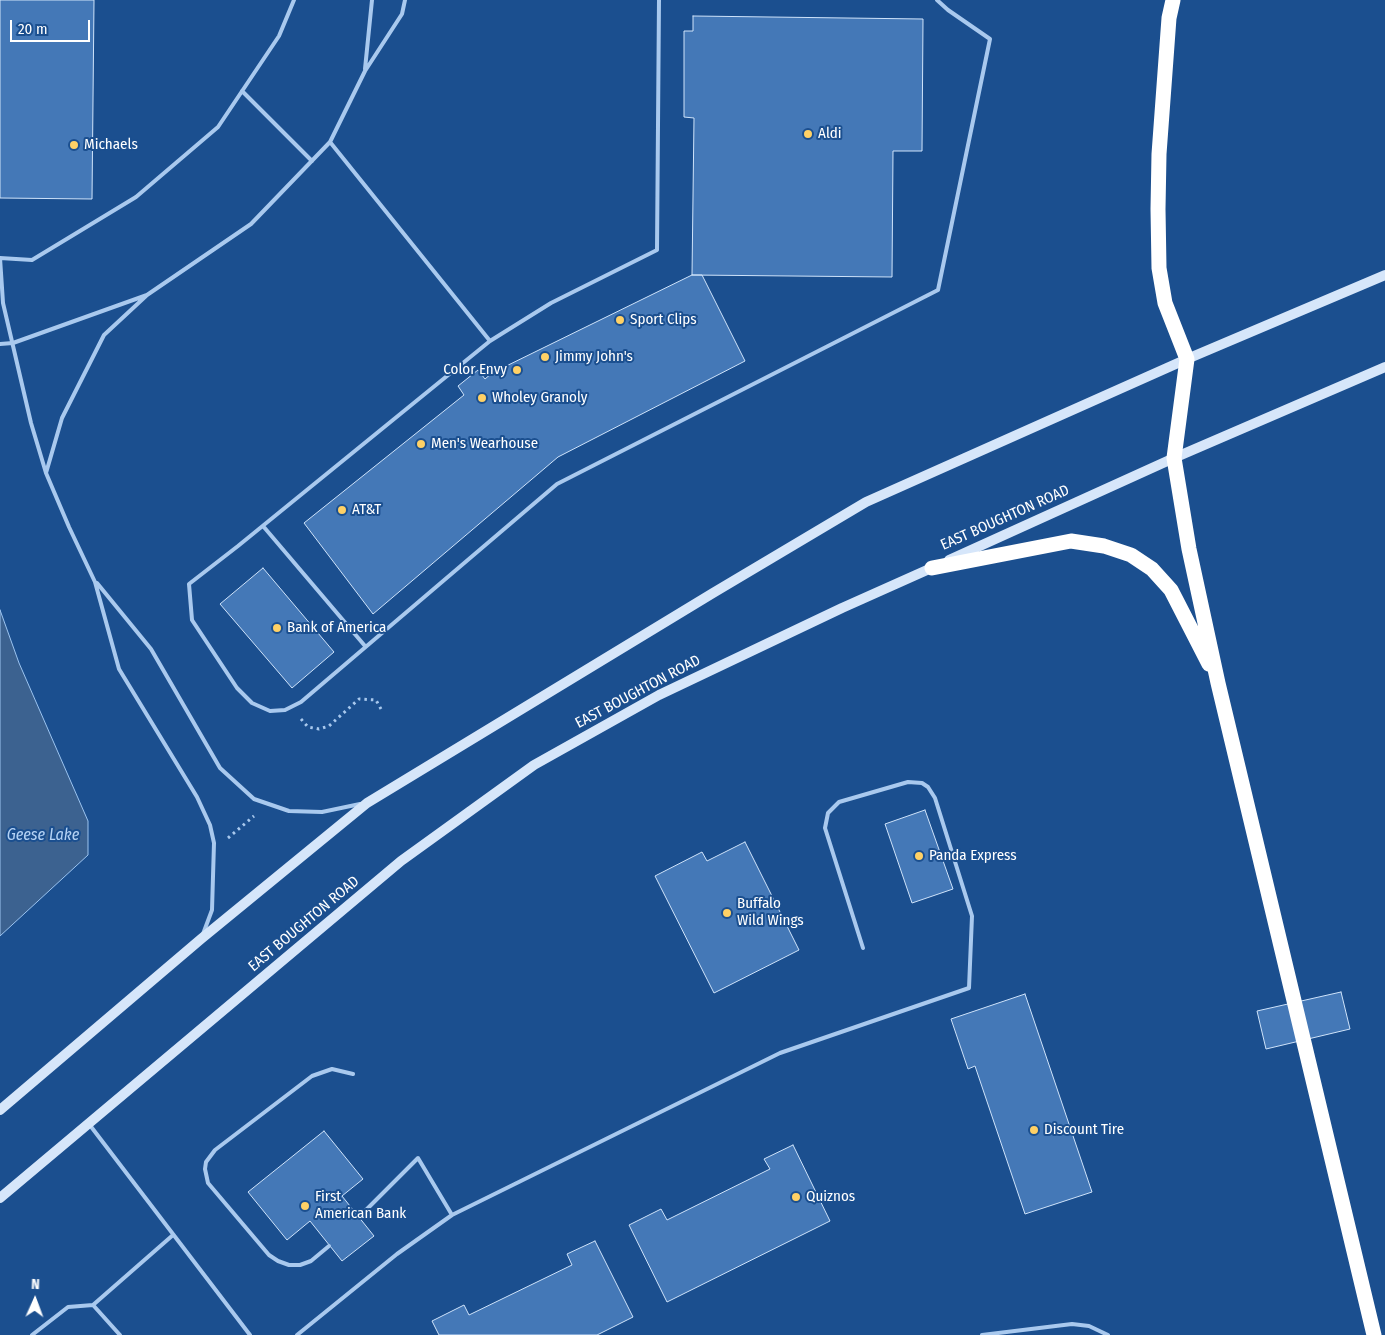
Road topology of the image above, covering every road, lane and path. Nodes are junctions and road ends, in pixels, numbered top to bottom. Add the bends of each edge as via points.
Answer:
1 (294, 0) edge
2 (372, 0) edge
3 (406, 0) edge
4 (659, 0) edge
5 (937, 0) edge
6 (1173, 0) edge
7 (365, 71) junction
8 (242, 90) junction
9 (330, 142) junction
10 (312, 162) junction
11 (0, 258) edge
12 (1385, 275) edge
13 (147, 295) junction
14 (490, 341) junction
15 (13, 342) junction
16 (0, 344) edge
17 (1187, 359) junction
18 (1385, 367) edge
19 (1174, 458) junction
20 (46, 473) junction
21 (263, 526) junction
22 (932, 568) junction
23 (95, 582) junction
24 (365, 646) junction
25 (1218, 683) junction
26 (292, 706) junction
27 (381, 709) dead end
28 (367, 803) junction
29 (254, 816) dead end
30 (226, 840) dead end
31 (201, 939) junction
32 (862, 948) dead end
33 (353, 1074) dead end
34 (0, 1110) edge
35 (88, 1124) junction
36 (0, 1198) edge
37 (452, 1215) junction
38 (359, 1216) dead end
39 (173, 1235) junction
40 (329, 1246) dead end
41 (93, 1305) junction
42 (32, 1335) edge
43 (120, 1335) edge
44 (250, 1335) edge
45 (297, 1335) edge
46 (982, 1335) edge
47 (1108, 1335) edge
48 (1374, 1335) edge

1 - 8 lane via 279,36
2 - 7 lane
3 - 7 lane via 402,14
4 - 14 lane via 657,250 551,303
5 - 24 lane via 990,39 938,290 557,484
6 - 17 highway via 1159,154 1159,268 1165,303
7 - 9 lane
8 - 10 lane
8 - 11 lane via 218,127 136,197 32,260
9 - 10 lane
9 - 14 lane
10 - 13 lane via 251,224
11 - 15 lane via 3,303
12 - 17 main road
13 - 15 lane
13 - 20 lane via 104,335 62,418
14 - 21 lane
15 - 16 lane
15 - 20 lane
17 - 19 highway
17 - 28 main road via 866,502
18 - 19 main road, EAST BOUGHTON ROAD
19 - 22 main road, EAST BOUGHTON ROAD
19 - 25 highway via 1189,549
20 - 23 lane
21 - 24 lane
21 - 26 lane via 188,584 192,620 237,688 252,703 270,712
22 - 25 highway via 1071,541 1104,546 1131,555 1152,569 1171,590
22 - 35 main road, EAST BOUGHTON ROAD via 659,695 534,765 402,861
23 - 28 lane via 151,649 220,768 254,799 289,811 322,812
23 - 31 lane via 119,669 197,797 210,825 214,843 212,910
24 - 26 lane via 301,702
25 - 48 highway
26 - 27 path via 308,727 319,729 329,726 359,699 376,700
28 - 31 main road
29 - 30 path
31 - 34 main road
32 - 37 lane via 825,828 828,813 839,802 908,782 922,783 935,798 972,916 968,988 780,1053
33 - 40 lane via 332,1069 312,1076 216,1150 206,1162 205,1169 208,1183 278,1262 300,1265 311,1261
35 - 36 main road, EAST BOUGHTON ROAD
35 - 39 lane
37 - 38 lane via 418,1158
37 - 45 lane via 397,1254
39 - 41 lane
39 - 44 lane
41 - 42 lane via 68,1307
41 - 43 lane
46 - 47 lane via 1072,1324 1089,1326

